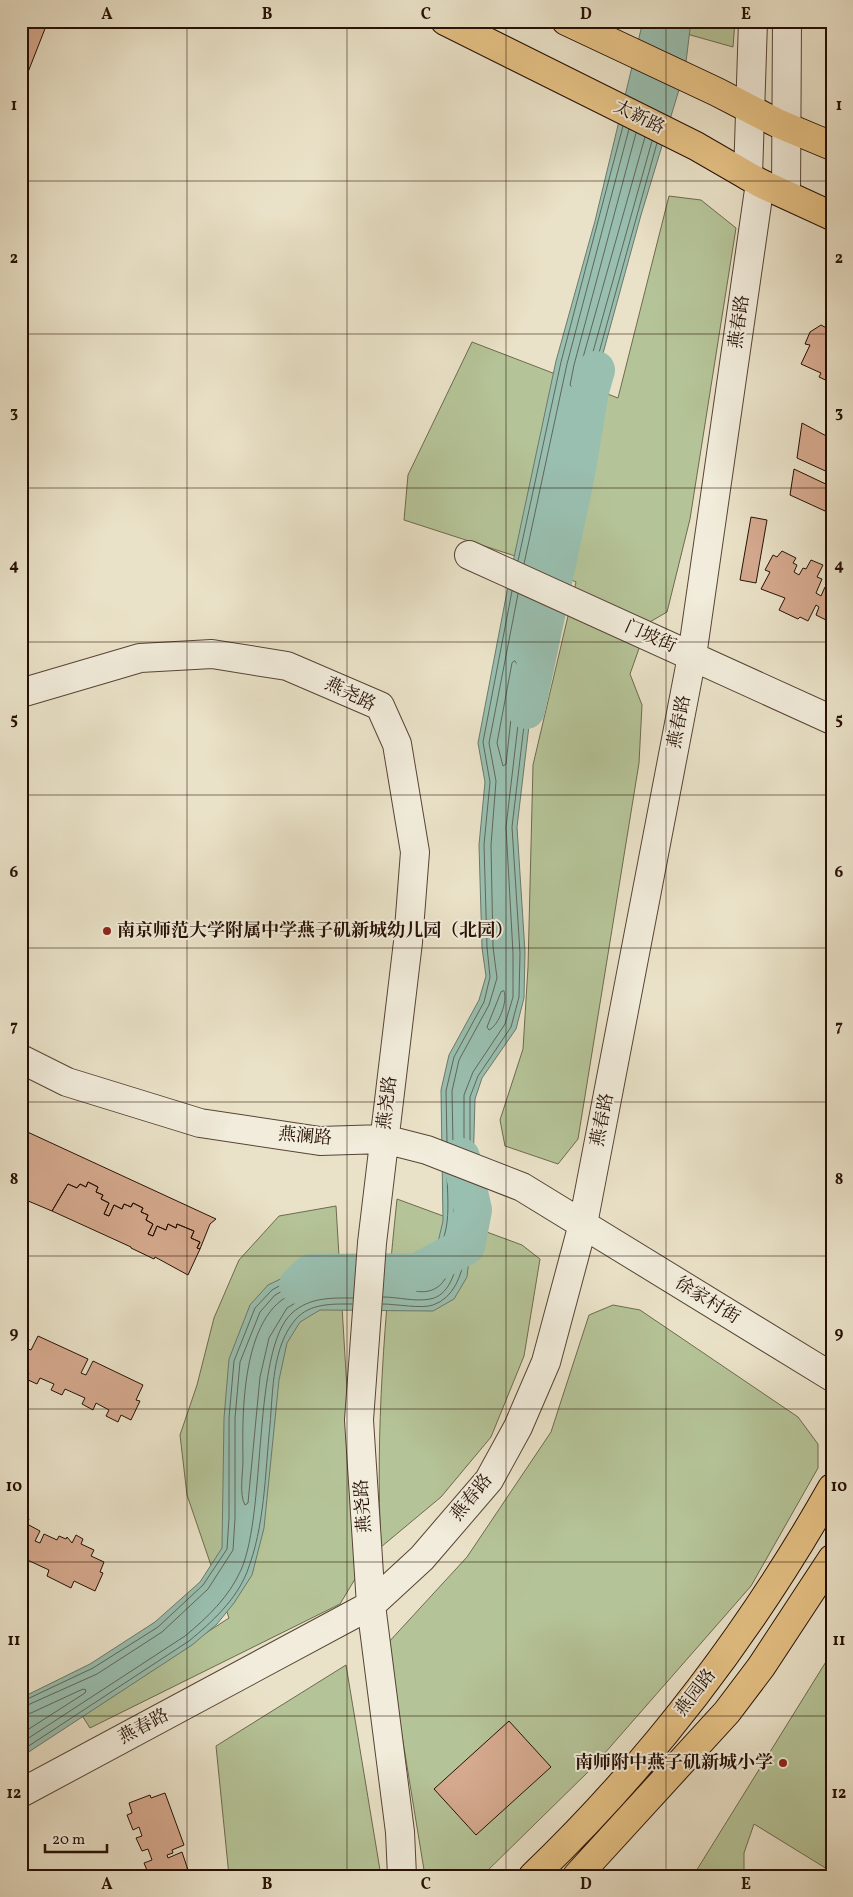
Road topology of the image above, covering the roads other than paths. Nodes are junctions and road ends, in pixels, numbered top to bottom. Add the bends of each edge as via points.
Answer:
1 (445, 21) edge
2 (566, 21) edge
3 (753, 21) edge
4 (787, 21) edge
5 (750, 110) junction
6 (786, 127) junction
7 (832, 146) edge
8 (754, 180) junction
9 (786, 194) junction
10 (832, 216) edge
11 (469, 555) dead end
12 (692, 656) junction
13 (21, 693) edge
14 (832, 720) edge
15 (21, 1059) edge
16 (384, 1139) junction
17 (583, 1224) junction
18 (832, 1377) edge
19 (832, 1488) edge
20 (832, 1559) edge
21 (371, 1604) junction
22 (21, 1793) edge
23 (558, 1851) junction
24 (582, 1875) edge
25 (402, 1876) edge
26 (533, 1876) edge

1 - 8 main road, 太新路 via 696,146
2 - 5 main road
3 - 5 street, 燕春路
4 - 6 street
5 - 6 main road
5 - 8 street, 燕春路
6 - 7 main road
6 - 9 street
8 - 9 main road, 太新路
8 - 12 street, 燕春路
9 - 10 main road, 太新路
11 - 12 street, 门坡街
12 - 14 street, 门坡街
12 - 17 street, 燕春路
13 - 16 street, 燕尧路 via 140,658 212,654 287,666 380,706 396,744 415,852 408,942
15 - 16 street, 燕澜路 via 67,1082 200,1124 320,1140
16 - 17 street, 燕澜路 via 427,1150 522,1187
16 - 21 street, 燕尧路 via 372,1243 359,1420
17 - 18 street, 徐家村街
17 - 21 street, 燕春路 via 546,1362 518,1427 489,1480 422,1558
19 - 23 main road, 燕园路 via 795,1554 739,1637 643,1760
20 - 24 main road, 燕园路 via 727,1712
21 - 22 street, 燕春路
21 - 25 street, 燕尧路 via 400,1832
23 - 24 street
23 - 26 main road, 燕园路

